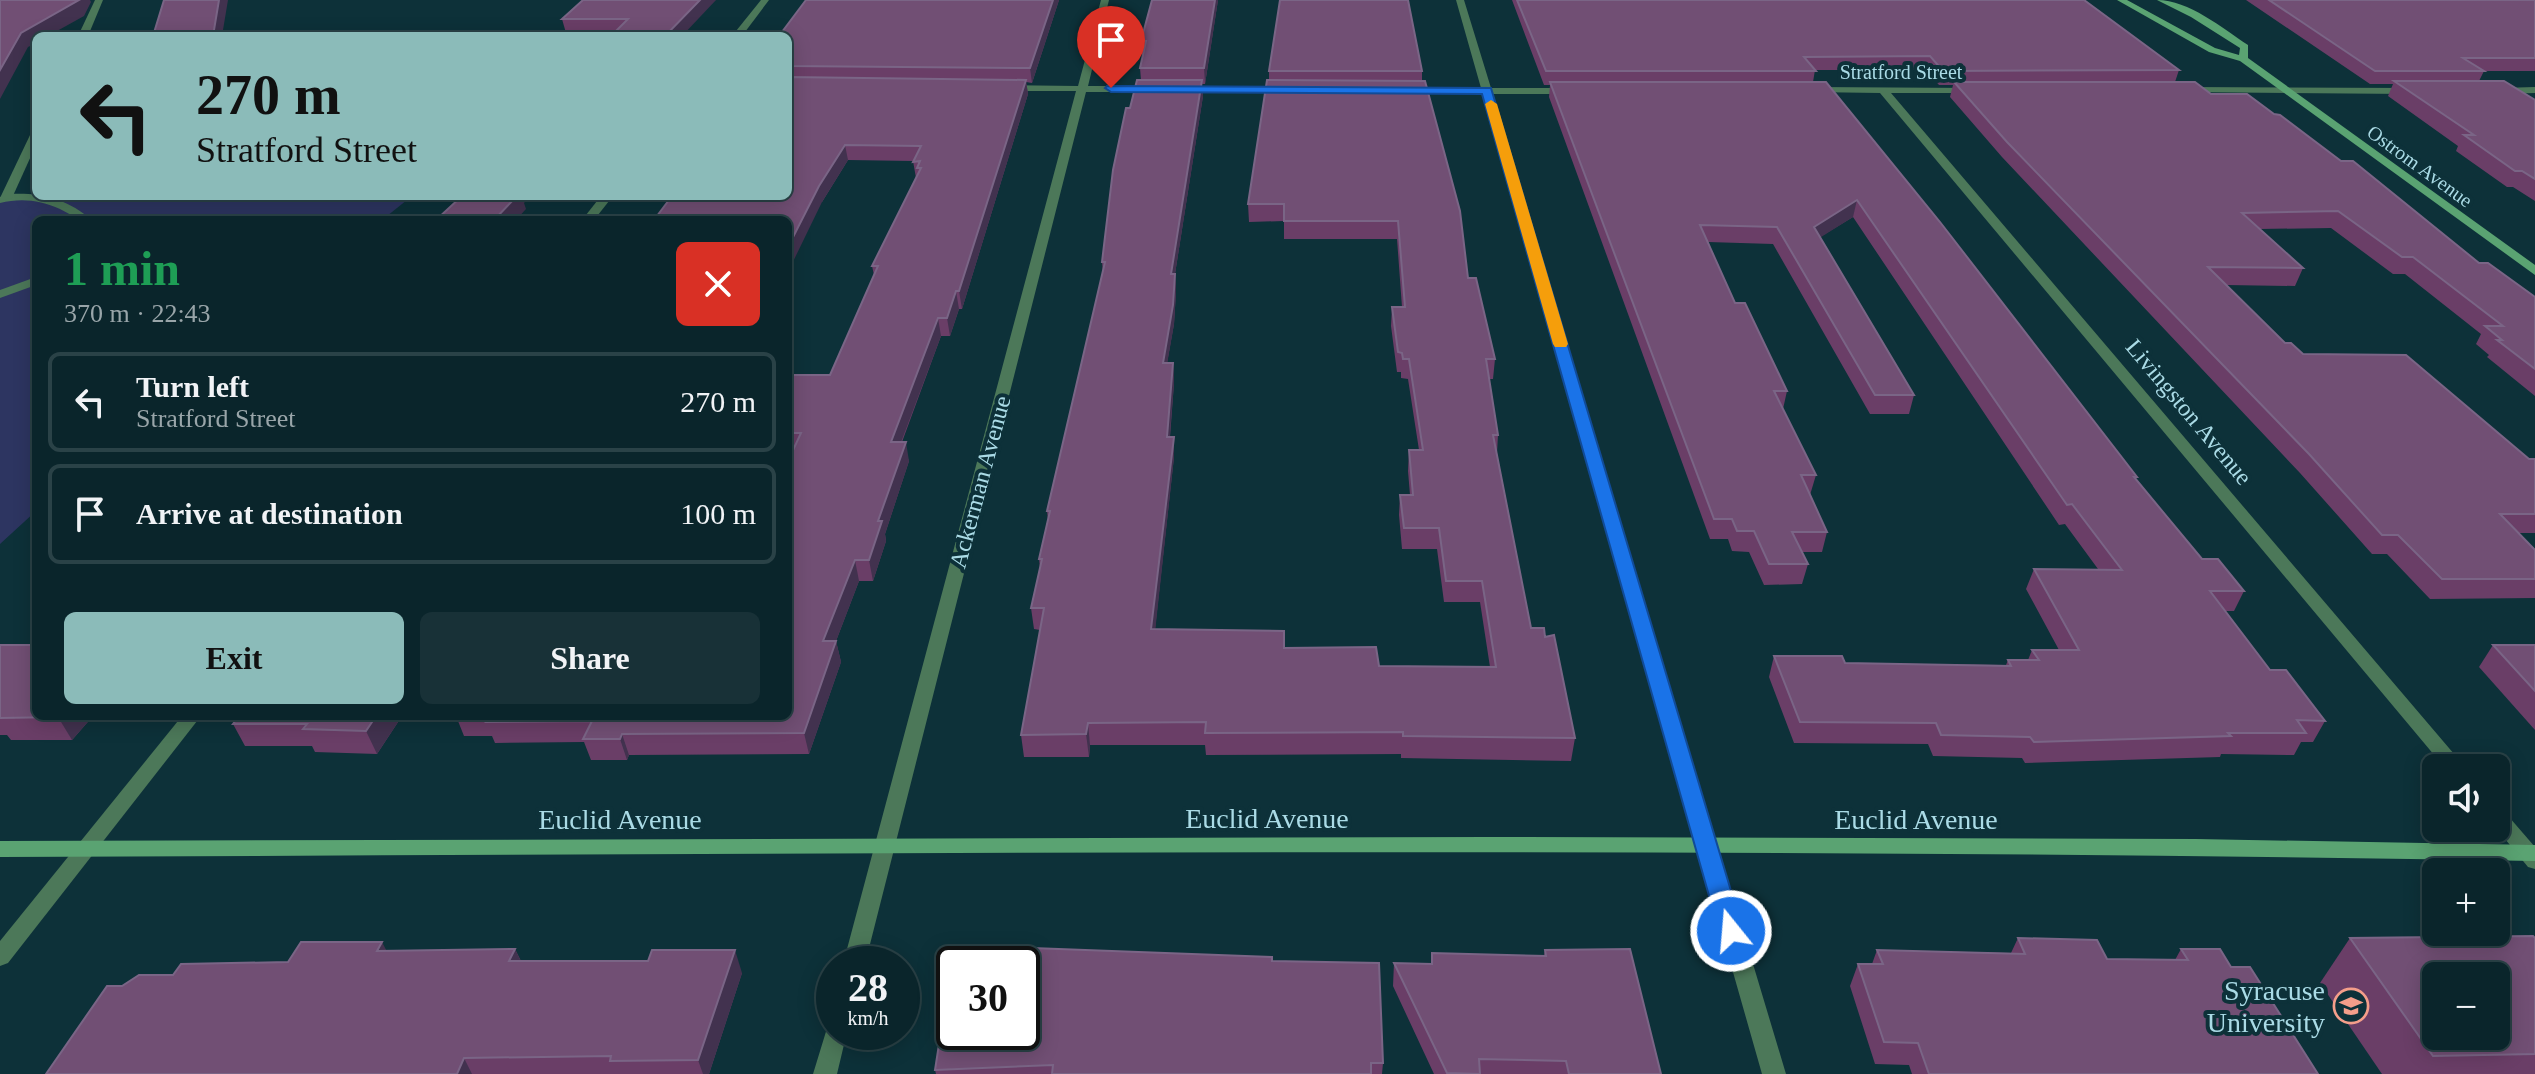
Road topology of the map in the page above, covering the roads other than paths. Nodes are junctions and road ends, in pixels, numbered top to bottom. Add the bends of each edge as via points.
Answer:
1 (99, 0) edge
2 (765, 0) edge
3 (1105, 0) edge
4 (1460, 0) edge
5 (2121, 0) edge
6 (2161, 0) edge
7 (85, 32) edge
8 (740, 32) edge
9 (2243, 59) junction
10 (989, 88) edge
11 (1081, 88) junction
12 (1303, 90) edge
13 (1805, 90) edge
14 (1883, 90) junction
15 (1987, 90) edge
16 (2173, 90) edge
17 (2535, 90) edge
18 (1392, 91) edge
19 (1487, 91) junction
20 (1576, 91) edge
21 (2284, 91) junction
22 (2427, 91) edge
23 (2489, 91) edge
24 (32, 141) edge
25 (3, 199) edge
26 (32, 199) edge
27 (38, 200) edge
28 (604, 200) edge
29 (80, 216) edge
30 (591, 216) edge
31 (2535, 271) edge
32 (32, 282) edge
33 (0, 294) edge
34 (189, 720) edge
35 (2444, 754) edge
36 (2510, 830) edge
37 (1706, 846) junction
38 (883, 848) junction
39 (0, 849) edge
40 (86, 849) junction
41 (2533, 855) edge
42 (858, 946) edge
43 (0, 957) edge
44 (831, 1050) edge
45 (825, 1074) edge
46 (1774, 1074) edge

1 - 7 street
2 - 8 street
3 - 11 street, Ackerman Avenue
4 - 19 street
5 - 9 street via 2212,50
6 - 9 street via 2245,47
9 - 21 street, Ostrom Avenue
10 - 11 street
11 - 12 street
11 - 38 street, Ackerman Avenue
13 - 14 street, Stratford Street
14 - 15 street, Stratford Street
14 - 35 street, Livingston Avenue
16 - 21 street
17 - 23 street
18 - 19 street
19 - 20 street
19 - 37 street
21 - 22 street
21 - 31 street, Ostrom Avenue
24 - 25 street
25 - 26 street
27 - 29 street via 71,208
28 - 30 street
32 - 33 street
34 - 40 street
36 - 41 street
37 - 38 street, Euclid Avenue
37 - 41 street, Euclid Avenue via 2196,847
37 - 46 street
38 - 40 street, Euclid Avenue
38 - 42 street, Ackerman Avenue
39 - 40 street, Euclid Avenue
40 - 43 street
44 - 45 street

